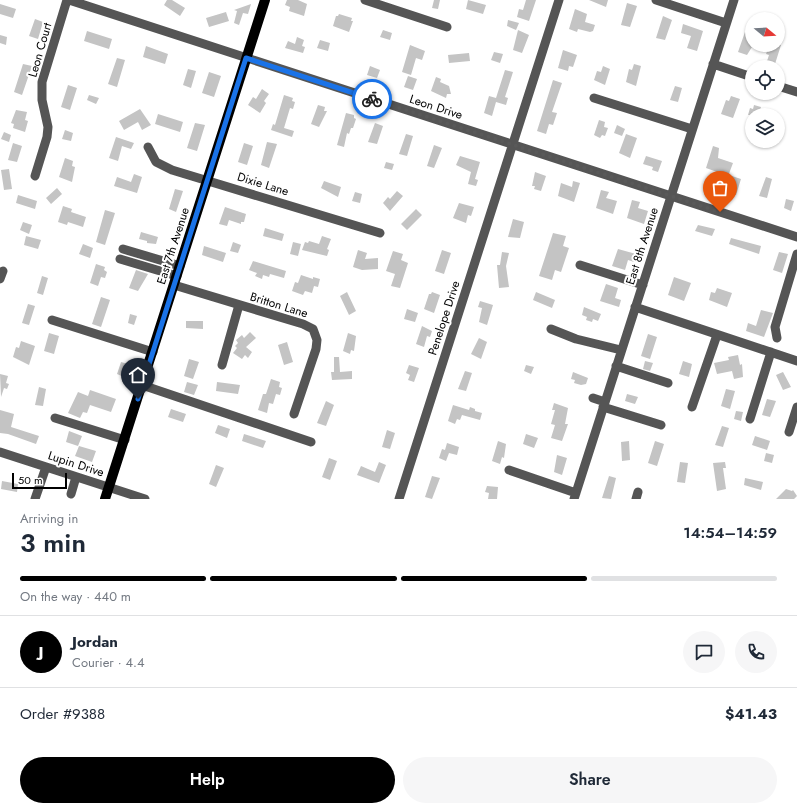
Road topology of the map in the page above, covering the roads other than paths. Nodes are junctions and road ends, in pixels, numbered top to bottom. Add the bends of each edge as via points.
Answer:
1 (68, 0) edge
2 (265, 0) edge
3 (365, 0) edge
4 (559, 0) edge
5 (656, 0) edge
6 (734, 0) edge
7 (726, 23) junction
8 (447, 27) dead end
9 (246, 58) junction
10 (713, 64) junction
11 (745, 75) edge
12 (785, 88) edge
13 (797, 92) edge
14 (594, 98) dead end
15 (692, 129) junction
16 (512, 145) junction
17 (148, 147) dead end
18 (34, 176) dead end
19 (208, 179) junction
20 (671, 196) junction
21 (380, 233) dead end
22 (797, 237) edge
23 (123, 249) dead end
24 (797, 254) edge
25 (120, 259) dead end
26 (580, 265) dead end
27 (177, 276) junction
28 (643, 285) junction
29 (239, 305) junction
30 (635, 308) junction
31 (52, 320) dead end
32 (551, 329) dead end
33 (717, 335) junction
34 (777, 338) dead end
35 (621, 350) junction
36 (153, 352) junction
37 (771, 352) junction
38 (797, 361) edge
39 (222, 366) dead end
40 (616, 366) junction
41 (668, 383) dead end
42 (142, 385) junction
43 (593, 398) dead end
44 (604, 404) junction
45 (692, 407) dead end
46 (797, 407) edge
47 (294, 414) dead end
48 (55, 418) dead end
49 (750, 419) dead end
50 (661, 425) dead end
51 (789, 432) dead end
52 (125, 440) junction
53 (311, 442) dead end
54 (0, 452) edge
55 (46, 467) junction
56 (509, 470) dead end
57 (76, 477) junction
58 (109, 487) junction
59 (71, 494) dead end
60 (575, 496) edge
61 (35, 499) edge
62 (106, 499) edge
63 (145, 499) edge
64 (399, 499) edge

1 - 9 street, Leon Drive
1 - 18 street, Leon Court via 42,82 42,100 48,127
2 - 9 main road, East 7th Avenue
3 - 8 street
4 - 16 street, Penelope Drive
5 - 7 street
6 - 7 street, East 8th Avenue
7 - 10 street, East 8th Avenue
9 - 16 street, Leon Drive
9 - 19 main road, East 7th Avenue
10 - 11 street
10 - 15 street, East 8th Avenue
12 - 13 street
14 - 15 street
15 - 20 street, East 8th Avenue
16 - 20 street, Leon Drive
16 - 64 street, Penelope Drive
17 - 19 street, Dixie Lane via 156,162 172,170
19 - 21 street, Dixie Lane
19 - 27 main road, East 7th Avenue
20 - 22 street, Leon Drive
20 - 28 street, East 8th Avenue
23 - 27 street
24 - 34 street via 775,327
25 - 27 street
26 - 28 street
27 - 29 street, Britton Lane
27 - 36 main road, East 7th Avenue
28 - 30 street, East 8th Avenue
29 - 39 street
29 - 47 street, Britton Lane via 309,326 316,333 316,348
30 - 33 street
30 - 35 street, East 8th Avenue
31 - 36 street
32 - 35 street via 576,339
33 - 37 street
33 - 45 street
35 - 40 street, East 8th Avenue
36 - 42 main road, East 7th Avenue
37 - 38 street
37 - 49 street
40 - 41 street
40 - 44 street, East 8th Avenue
42 - 52 main road, East 7th Avenue
42 - 53 street
43 - 44 street
44 - 50 street
44 - 60 street, East 8th Avenue
46 - 51 street
48 - 52 street
52 - 58 main road, East 7th Avenue
54 - 55 street, Lupin Drive
55 - 57 street, Lupin Drive
55 - 61 street
56 - 60 street
57 - 58 street, Lupin Drive
57 - 59 street
58 - 62 main road, East 7th Avenue
58 - 63 street, Lupin Drive

